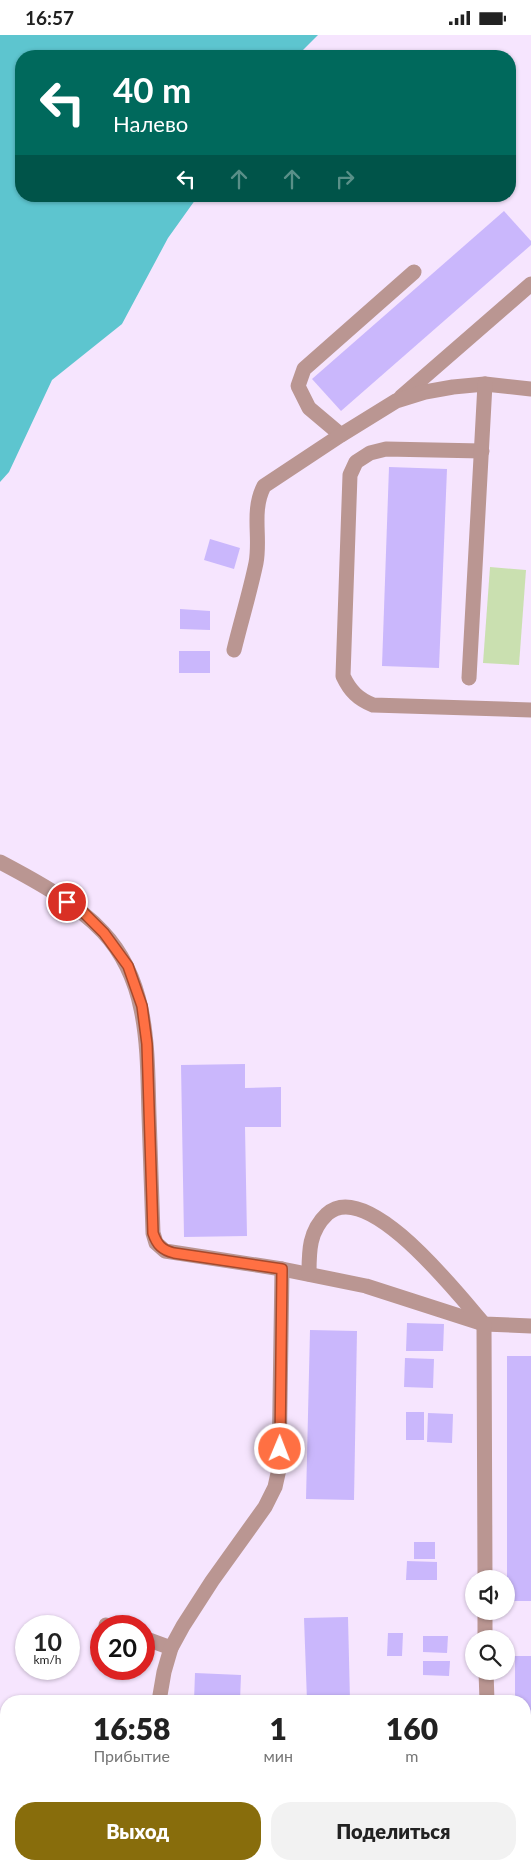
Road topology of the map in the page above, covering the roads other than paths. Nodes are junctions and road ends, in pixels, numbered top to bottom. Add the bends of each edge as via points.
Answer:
1 (414, 272) dead end
2 (531, 284) edge
3 (486, 384) junction
4 (531, 389) edge
5 (396, 401) junction
6 (341, 435) junction
7 (482, 451) junction
8 (234, 650) dead end
9 (470, 678) dead end
10 (531, 710) edge
11 (0, 862) edge
12 (282, 1269) junction
13 (309, 1274) junction
14 (484, 1324) junction
15 (531, 1326) edge
16 (485, 1570) edge
17 (155, 1643) edge
18 (171, 1648) junction
19 (486, 1680) edge
20 (160, 1695) edge
21 (487, 1695) edge

1 - 6 lane via 304,369 298,386 309,408
2 - 5 lane
3 - 4 lane
3 - 5 lane via 425,392
3 - 7 lane
5 - 6 lane
6 - 8 lane via 264,486 259,495 256,561
7 - 9 lane
7 - 10 lane via 386,449 370,453 356,462 350,475 343,676 348,688 360,700 373,705
11 - 12 lane via 82,911 104,933 128,966 142,1006 147,1044 153,1233 156,1243 165,1251 174,1253
12 - 13 lane
12 - 18 lane via 279,1469 274,1487 265,1507 212,1581
13 - 14 lane via 366,1286
13 - 14 lane via 312,1234 320,1221 330,1211 344,1207 360,1209 398,1231
14 - 15 lane
14 - 16 lane
17 - 18 lane
18 - 20 lane
19 - 21 lane

